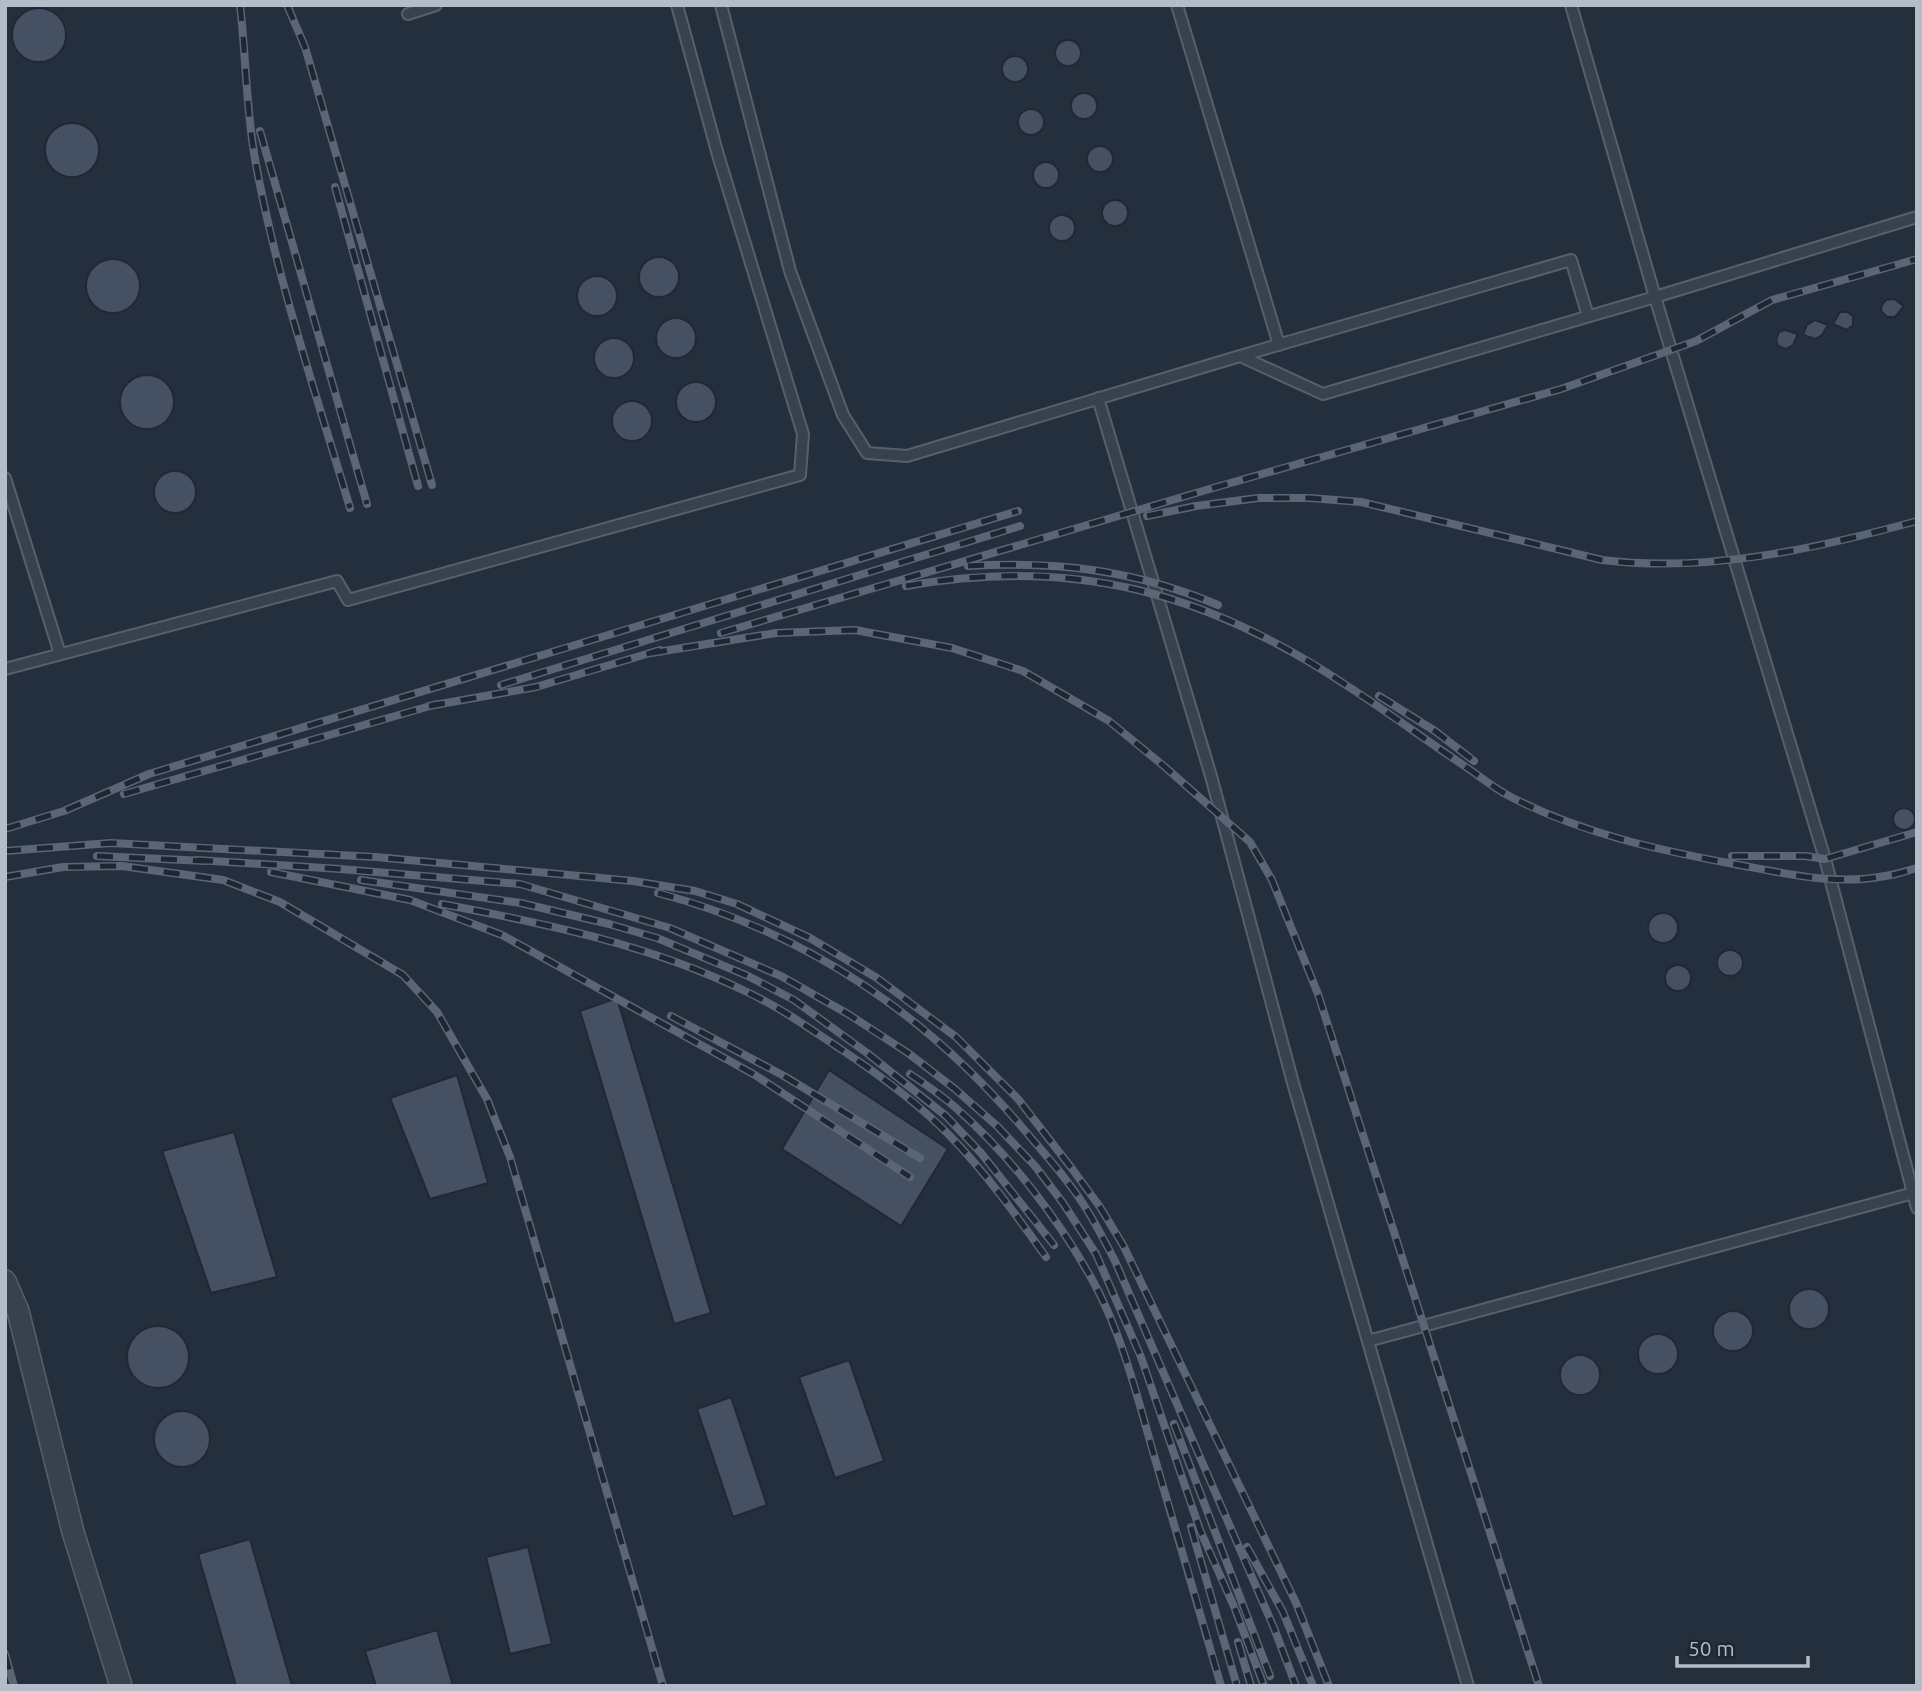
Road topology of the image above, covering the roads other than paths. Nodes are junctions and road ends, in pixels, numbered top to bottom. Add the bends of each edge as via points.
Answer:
1 (436, 5) edge
2 (677, 5) edge
3 (722, 5) edge
4 (1177, 5) edge
5 (1571, 5) edge
6 (408, 14) dead end
7 (1917, 217) edge
8 (1655, 297) junction
9 (1588, 316) junction
10 (1279, 345) junction
11 (1240, 356) junction
12 (1098, 398) junction
13 (5, 478) edge
14 (60, 654) junction
15 (5, 669) edge
16 (1914, 1192) edge
17 (1917, 1208) edge
18 (5, 1281) edge
19 (1368, 1341) junction
20 (121, 1686) edge
21 (1468, 1686) edge

1 - 6 lane
2 - 14 lane via 803,433 800,475 348,600 337,581
3 - 12 lane via 790,271 843,415 867,453 907,456
4 - 10 lane
5 - 8 lane
7 - 8 lane
8 - 9 lane
8 - 16 lane via 1825,859
9 - 10 lane via 1571,260
9 - 11 lane via 1323,394
10 - 11 lane
11 - 12 lane
12 - 19 lane via 1211,776
13 - 14 lane
14 - 15 lane
16 - 17 lane
16 - 19 lane
18 - 20 street via 18,1311 73,1532
19 - 21 lane

